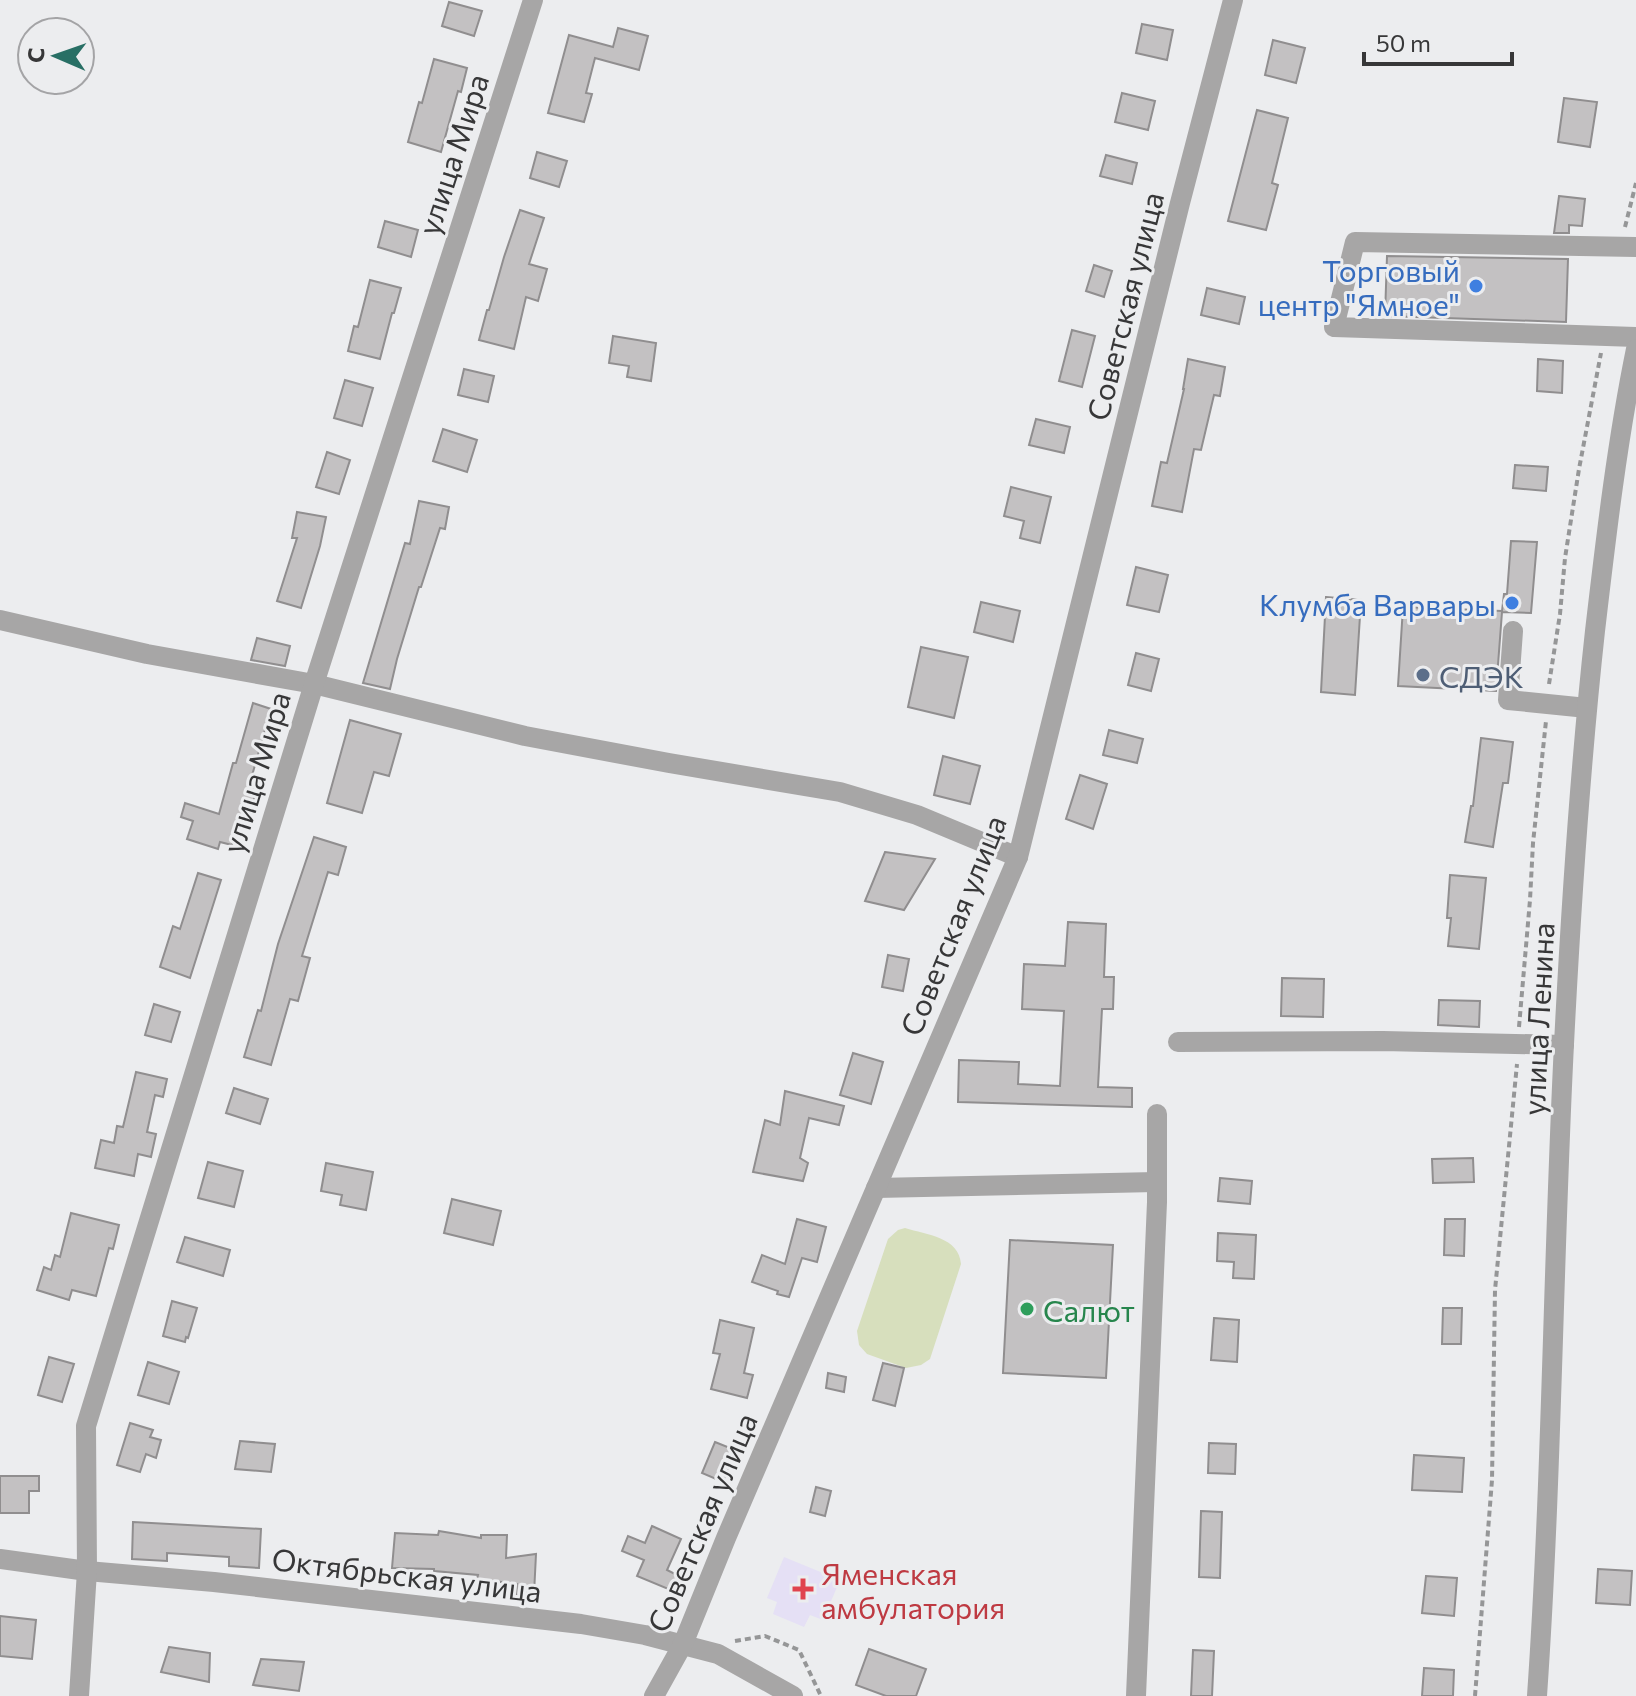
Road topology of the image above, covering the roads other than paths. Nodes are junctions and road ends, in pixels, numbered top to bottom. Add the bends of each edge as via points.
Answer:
1 (533, 0) edge
2 (1233, 0) edge
3 (1629, 242) edge
4 (1636, 337) edge
5 (1636, 349) edge
6 (0, 620) edge
7 (1513, 631) dead end
8 (314, 684) junction
9 (1587, 708) junction
10 (1018, 857) junction
11 (1178, 1042) dead end
12 (1564, 1045) junction
13 (1157, 1114) dead end
14 (1156, 1182) junction
15 (876, 1188) junction
16 (0, 1559) edge
17 (87, 1571) junction
18 (683, 1644) junction
19 (79, 1696) edge
20 (654, 1696) edge
21 (793, 1696) edge
22 (1136, 1696) edge
23 (1537, 1696) edge

1 - 8 street, улица Мира
2 - 10 street, Советская улица
3 - 4 street via 1355,242 1334,327
5 - 9 street, улица Ленина via 1606,538
6 - 8 street
7 - 9 street via 1508,700
8 - 10 street via 525,736 840,792 917,815
8 - 17 street, улица Мира via 86,1426
9 - 12 street, улица Ленина
10 - 15 street, Советская улица
11 - 12 street
12 - 23 street, улица Ленина
13 - 14 street
14 - 15 street
14 - 22 street
15 - 18 street, Советская улица
16 - 17 street, Октябрьская улица
17 - 18 street, Октябрьская улица via 581,1624
17 - 19 street, улица Мира
18 - 20 street, Советская улица
18 - 21 street, Октябрьская улица via 718,1654

